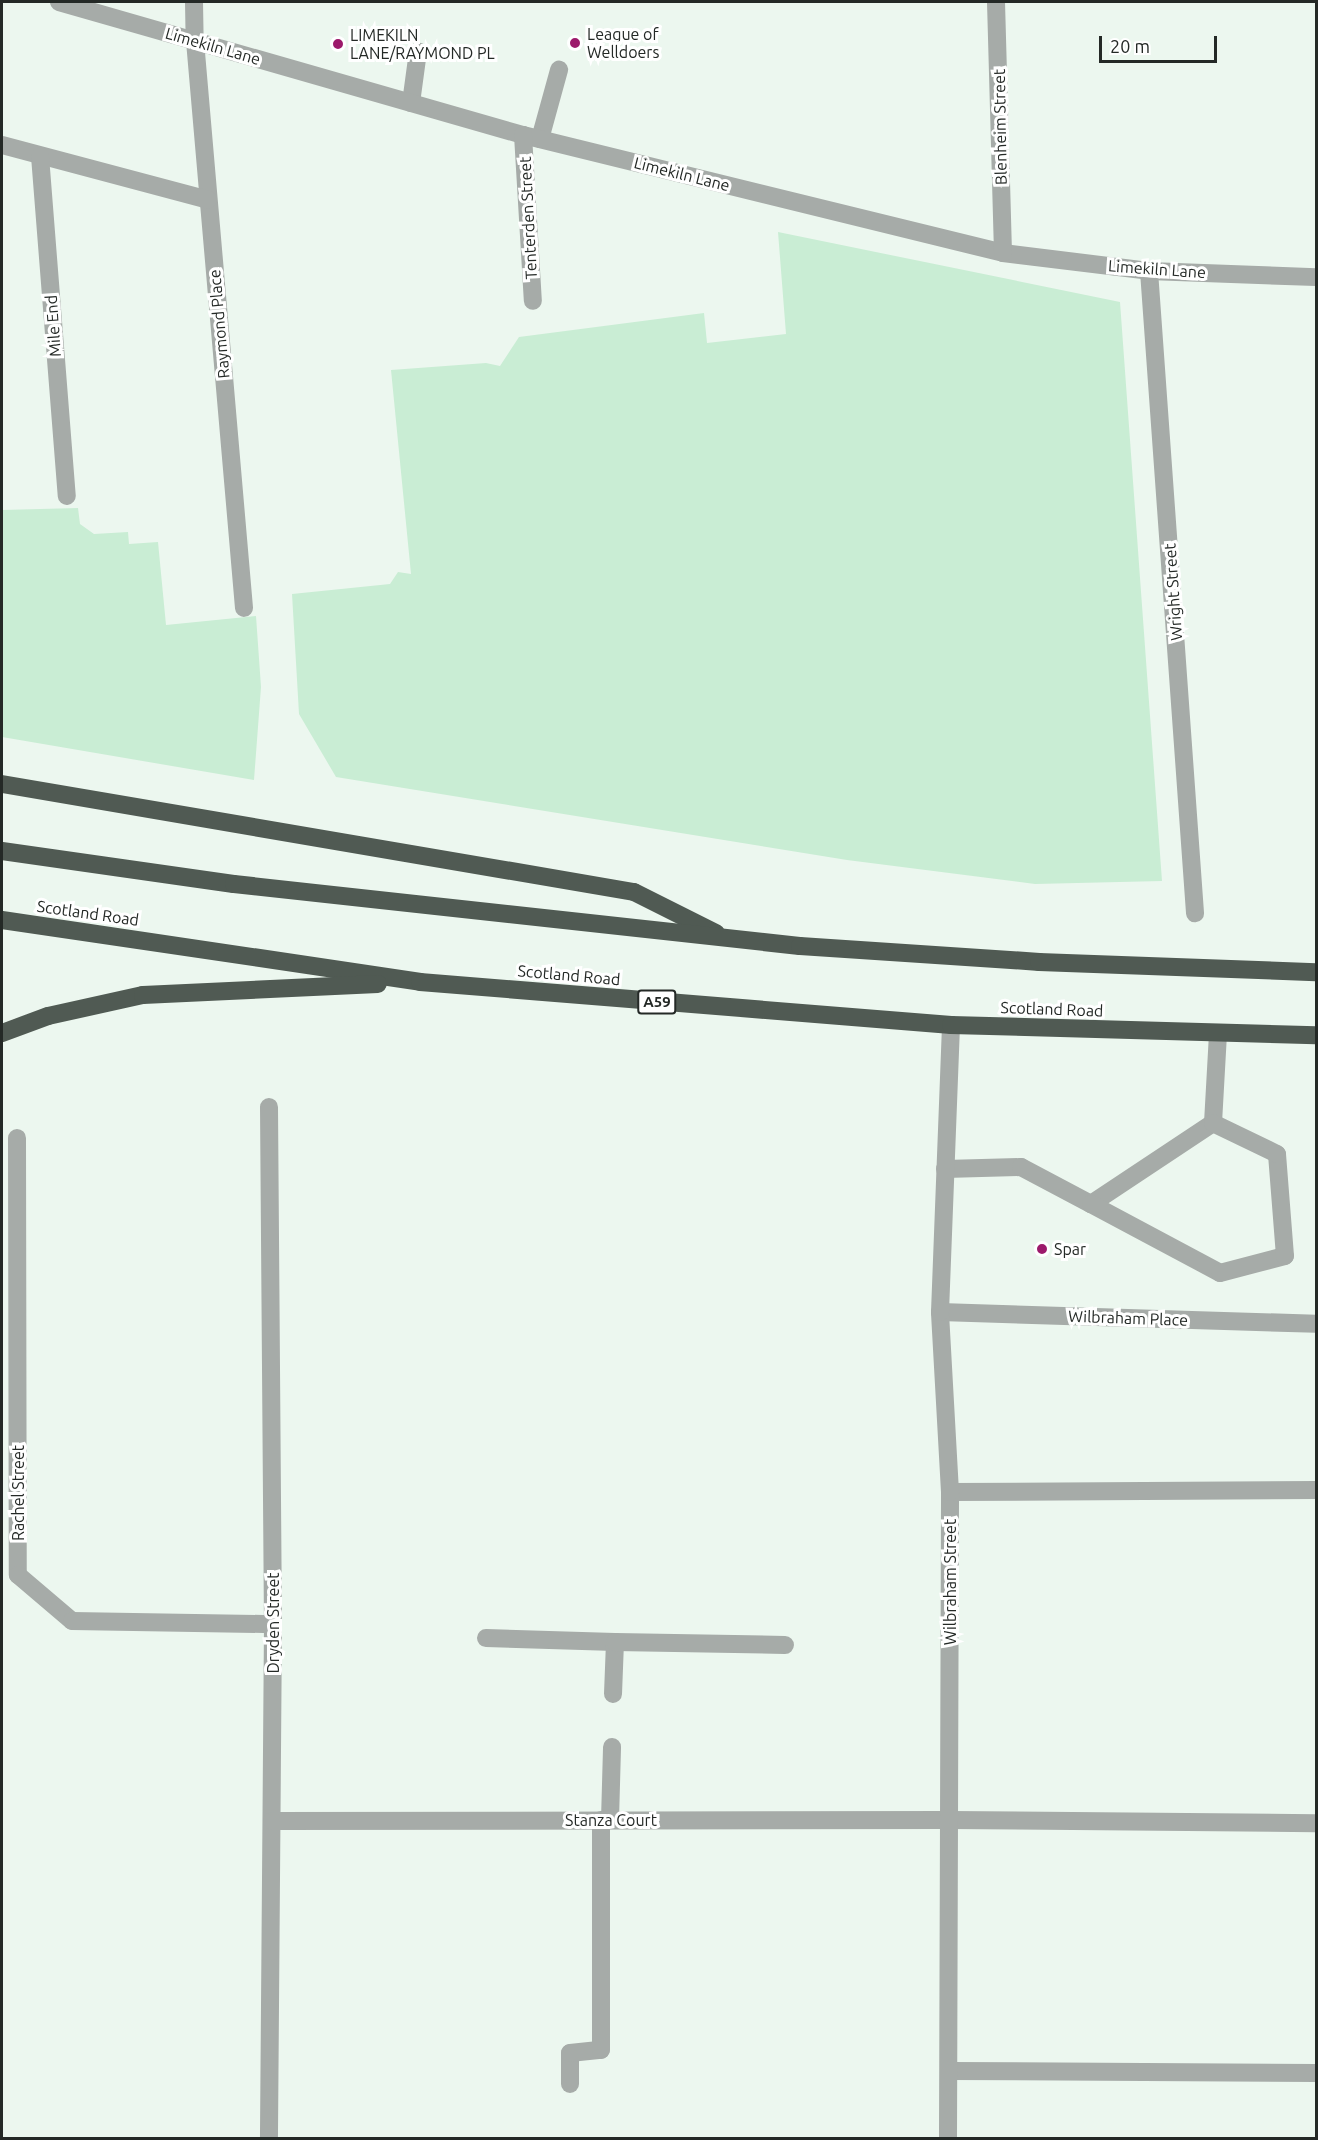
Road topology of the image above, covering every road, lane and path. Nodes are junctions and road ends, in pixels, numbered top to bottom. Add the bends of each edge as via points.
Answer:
1 (59, 2) edge
2 (194, 2) edge
3 (996, 2) edge
4 (195, 41) junction
5 (418, 51) dead end
6 (559, 70) dead end
7 (411, 103) junction
8 (532, 137) junction
9 (2, 146) edge
10 (40, 156) junction
11 (208, 200) junction
12 (1003, 253) junction
13 (1149, 271) junction
14 (1317, 277) edge
15 (532, 301) dead end
16 (67, 496) dead end
17 (244, 608) dead end
18 (2, 784) edge
19 (2, 851) edge
20 (1194, 913) dead end
21 (2, 920) edge
22 (729, 939) junction
23 (1317, 972) edge
24 (420, 982) junction
25 (951, 1025) junction
26 (2, 1033) edge
27 (1218, 1034) junction
28 (1317, 1035) edge
29 (269, 1107) dead end
30 (1213, 1123) junction
31 (17, 1138) dead end
32 (945, 1169) junction
33 (1091, 1204) junction
34 (940, 1312) junction
35 (1317, 1324) edge
36 (1317, 1490) edge
37 (950, 1492) junction
38 (273, 1624) junction
39 (486, 1638) dead end
40 (615, 1642) junction
41 (785, 1645) dead end
42 (613, 1694) dead end
43 (612, 1747) dead end
44 (606, 1820) junction
45 (950, 1820) junction
46 (272, 1821) junction
47 (1317, 1823) edge
48 (948, 2071) junction
49 (1317, 2073) edge
50 (570, 2084) dead end
51 (269, 2139) edge
52 (948, 2139) edge

1 - 4 street, Limekiln Lane
2 - 4 street, Raymond Place
3 - 12 street, Blenheim Street
4 - 7 street, Limekiln Lane
4 - 11 street, Raymond Place
5 - 7 street
6 - 8 street, Tenterden Street
7 - 8 street, Limekiln Lane
8 - 12 street, Limekiln Lane
8 - 15 street, Tenterden Street
9 - 10 street
10 - 11 street
10 - 16 street, Mile End
11 - 17 street, Raymond Place
12 - 13 street, Limekiln Lane
13 - 14 street, Limekiln Lane
13 - 20 street, Wright Street
18 - 22 highway via 634,892
19 - 22 highway via 234,884
21 - 24 highway, Scotland Road / A59
22 - 23 highway via 1039,962
24 - 25 highway, Scotland Road / A59
24 - 26 highway via 143,995 48,1016
25 - 27 highway, Scotland Road / A59
25 - 32 street, Wilbraham Street
27 - 28 highway, Scotland Road / A59
27 - 30 street
29 - 38 street, Dryden Street
30 - 33 street
30 - 33 street via 1277,1154 1285,1256 1220,1273
31 - 38 street, Rachel Street via 18,1575 72,1621
32 - 33 street via 1021,1167
32 - 34 street, Wilbraham Street
34 - 35 street, Wilbraham Place
34 - 37 street, Wilbraham Street
36 - 37 street
37 - 45 street, Wilbraham Street
38 - 46 street, Dryden Street
39 - 40 street
40 - 41 street
40 - 42 street
43 - 44 street
44 - 45 street, Stanza Court
44 - 46 street, Stanza Court
44 - 50 street via 601,2050 570,2053
45 - 47 street, Stanza Court
45 - 48 street, Wilbraham Street
46 - 51 street, Dryden Street
48 - 49 street
48 - 52 street, Wilbraham Street

